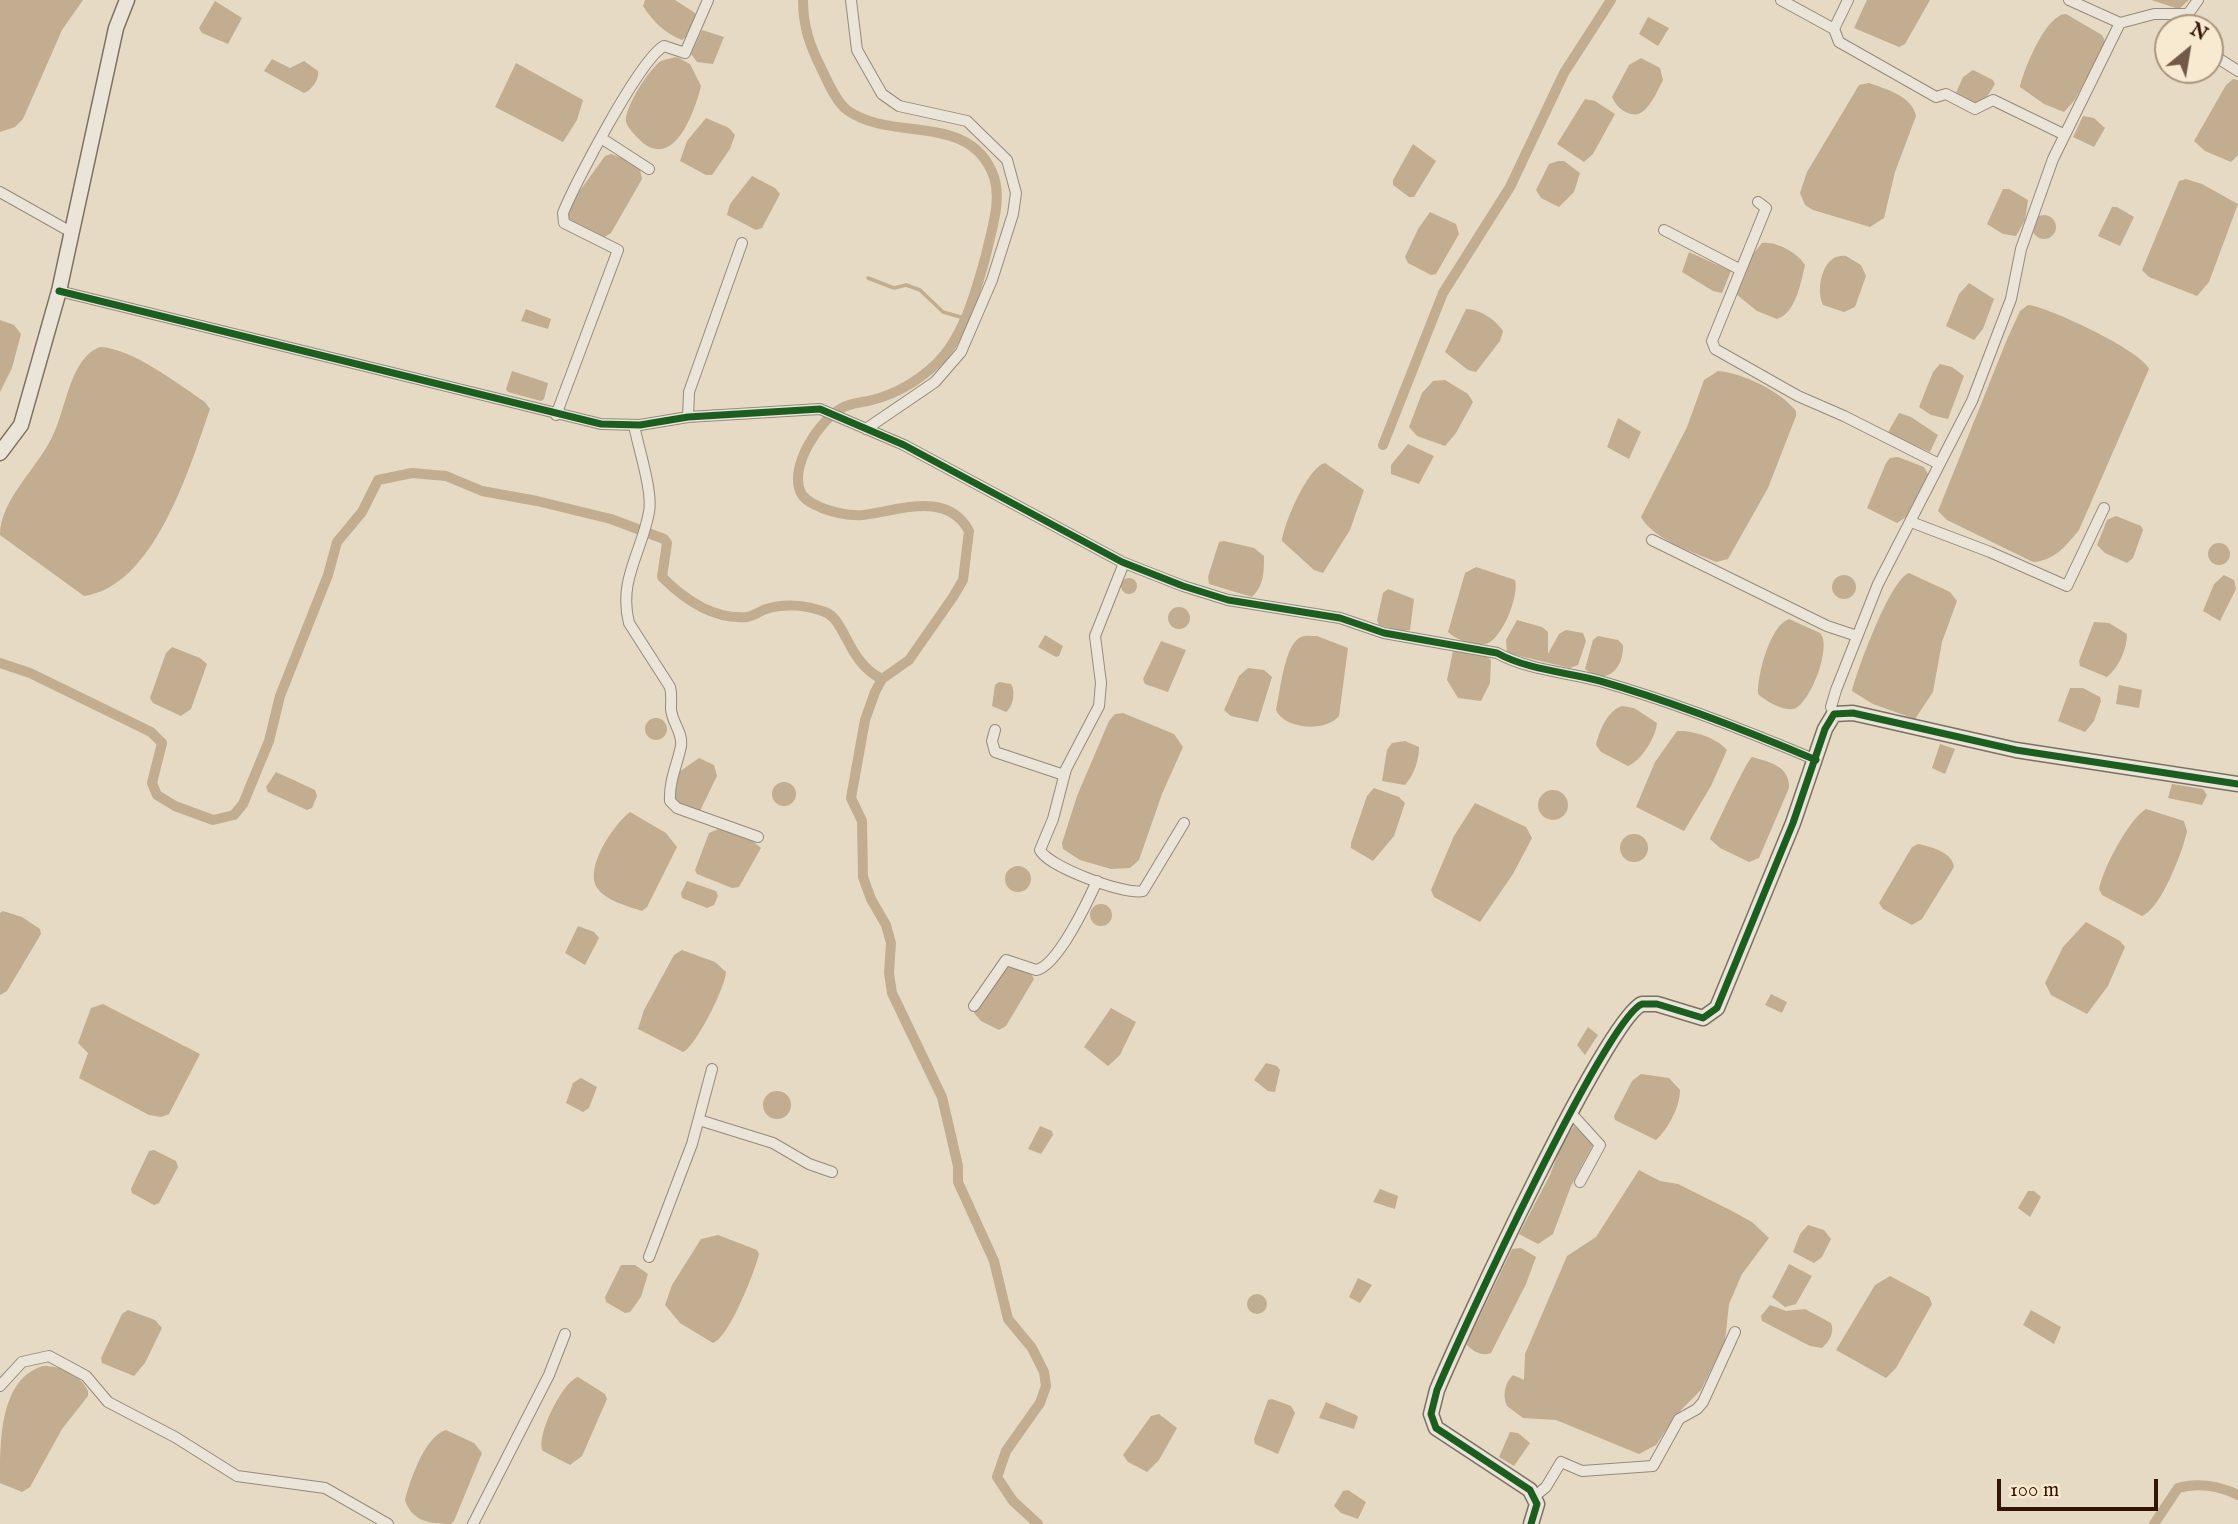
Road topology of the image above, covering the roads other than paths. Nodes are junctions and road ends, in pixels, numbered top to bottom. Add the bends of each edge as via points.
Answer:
1 (127, 0) edge
2 (708, 0) edge
3 (851, 0) edge
4 (1781, 0) edge
5 (1848, 0) edge
6 (2069, 0) edge
7 (2198, 0) edge
8 (2154, 14) edge
9 (2188, 14) edge
10 (2120, 23) junction
11 (1834, 29) junction
12 (2063, 134) junction
13 (601, 138) junction
14 (649, 169) dead end
15 (0, 192) edge
16 (1758, 202) dead end
17 (1664, 230) dead end
18 (71, 232) junction
19 (742, 243) dead end
20 (1739, 269) junction
21 (59, 291) junction
22 (556, 415) junction
23 (688, 417) junction
24 (634, 425) junction
25 (866, 429) junction
26 (0, 453) edge
27 (1939, 464) junction
28 (2104, 508) dead end
29 (1911, 522) junction
30 (1652, 540) dead end
31 (1124, 563) junction
32 (1857, 636) junction
33 (1834, 714) junction
34 (995, 730) dead end
35 (1816, 761) junction
36 (1064, 775) junction
37 (2238, 785) edge
38 (1184, 823) dead end
39 (758, 837) dead end
40 (1097, 881) junction
41 (974, 1006) dead end
42 (712, 1069) dead end
43 (1571, 1113) junction
44 (699, 1120) junction
45 (832, 1172) dead end
46 (1580, 1182) dead end
47 (649, 1257) dead end
48 (1735, 1332) dead end
49 (565, 1334) dead end
50 (0, 1385) edge
51 (1535, 1496) junction
52 (388, 1524) edge
53 (473, 1524) edge
54 (1531, 1524) edge

1 - 18 street via 116,28
2 - 13 street via 685,53 664,46 658,49
3 - 25 street via 857,50 882,94 900,106 967,121 1007,160 1016,192 992,280 961,352 935,382
4 - 11 street
5 - 11 street
6 - 10 street
7 - 9 street
8 - 10 street
10 - 12 street
11 - 12 street via 1839,42 1936,97 1946,94 1975,109 1993,100
12 - 27 street via 2021,249 1998,337
13 - 14 street
13 - 22 street via 571,193 564,223 618,250
15 - 18 street
16 - 20 street via 1766,208
17 - 20 street
18 - 21 street
19 - 23 street via 689,392
20 - 27 street via 1712,341 1715,349 1798,396
21 - 22 street
21 - 26 street via 21,425
22 - 24 street
23 - 24 street
23 - 25 street via 820,409
24 - 39 street via 650,508 625,588 626,613 673,696 671,712 681,745 669,784 670,801 677,808
25 - 31 street
27 - 29 street
28 - 29 street via 2067,586
29 - 32 street
30 - 32 street
31 - 35 street via 1228,600 1340,618 1384,633 1497,653 1512,662 1600,681 1706,715
31 - 36 street via 1096,635 1099,706
32 - 33 street via 1831,706
33 - 35 street
33 - 37 street via 1853,713 2016,750
34 - 36 street via 995,752
35 - 43 street via 1717,1008 1703,1018 1657,1004 1636,1006
36 - 40 street via 1040,850 1047,859
38 - 40 street via 1143,891 1130,893
40 - 41 street via 1047,964 1036,970 1011,960 1001,963
42 - 44 street
43 - 46 street via 1600,1145
43 - 51 street via 1463,1330 1431,1407 1438,1431 1520,1480
44 - 45 street via 773,1143
44 - 47 street
48 - 51 street via 1701,1405 1679,1419 1653,1466 1582,1471 1561,1462
49 - 53 street
50 - 52 street via 22,1362 49,1356 86,1376 108,1402 237,1475 325,1488
51 - 54 street

